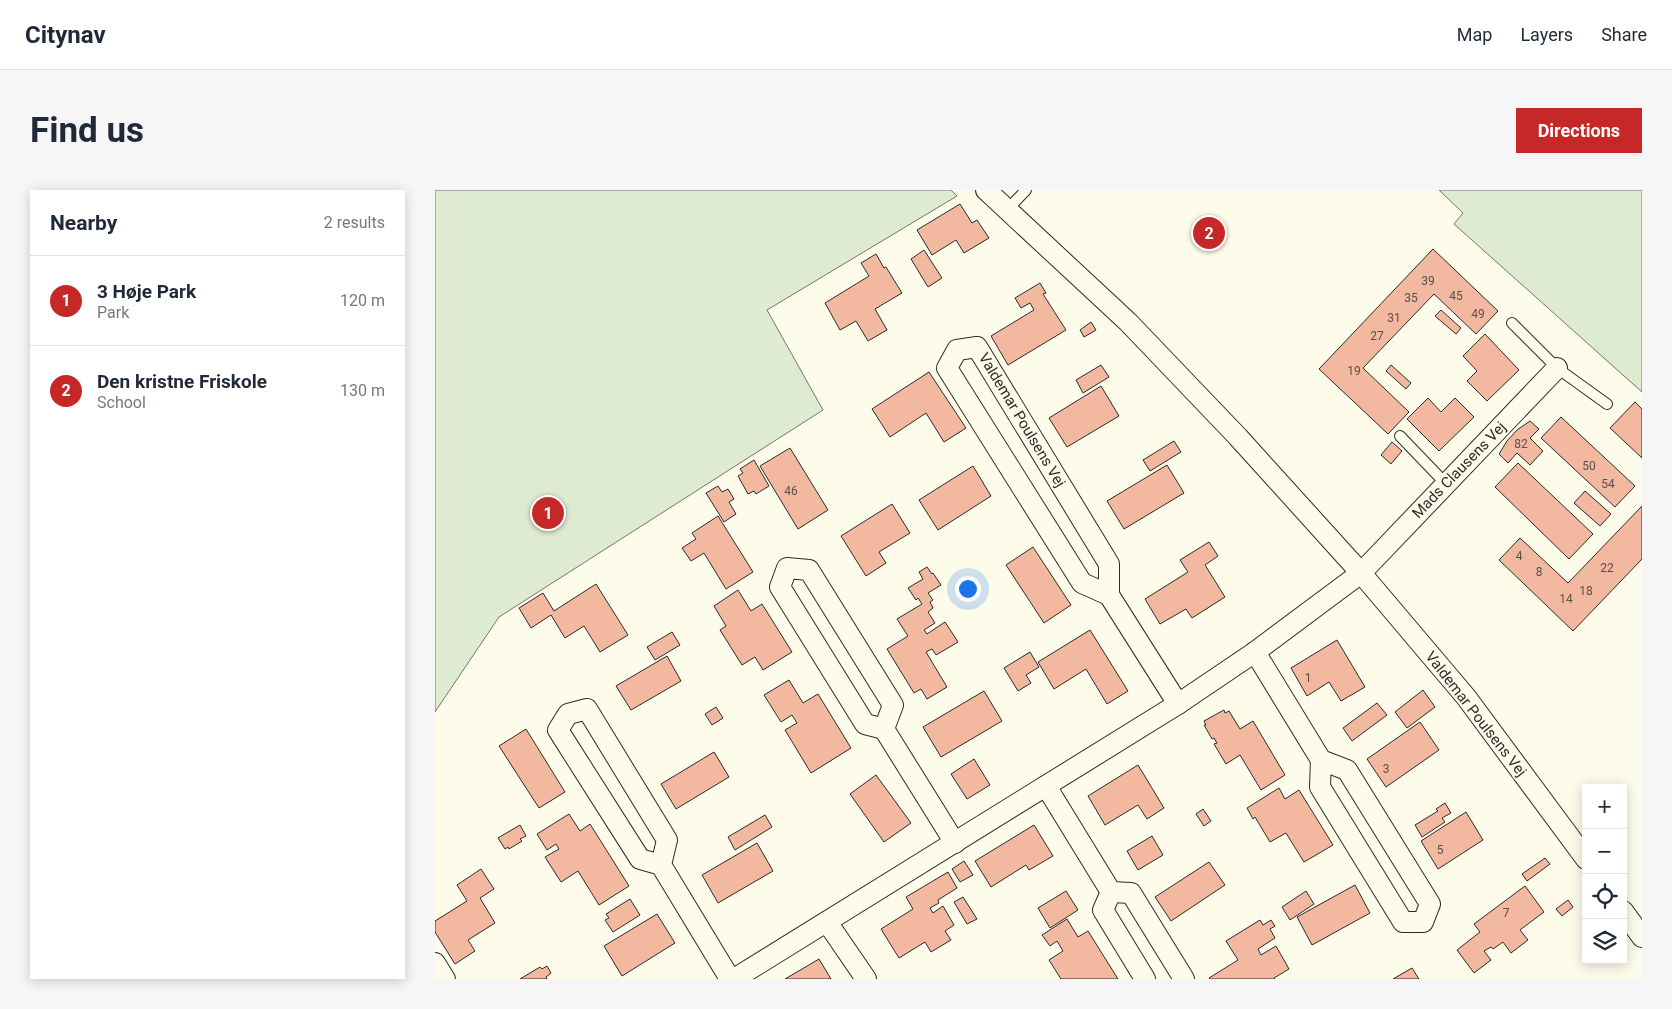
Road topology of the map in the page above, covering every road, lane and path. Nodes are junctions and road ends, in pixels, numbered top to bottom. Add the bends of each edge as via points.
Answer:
1 (986, 190) edge
2 (1026, 190) edge
3 (1007, 210) junction
4 (1512, 323) dead end
5 (1557, 368) junction
6 (1607, 404) dead end
7 (1400, 436) dead end
8 (1446, 484) junction
9 (1361, 573) junction
10 (1109, 595) junction
11 (1255, 652) junction
12 (1178, 704) junction
13 (884, 729) junction
14 (1321, 760) junction
15 (1046, 786) junction
16 (955, 843) junction
17 (1582, 854) edge
18 (661, 865) junction
19 (1111, 892) junction
20 (1627, 916) edge
21 (827, 922) junction
22 (1642, 937) edge
23 (435, 963) edge
24 (445, 979) edge
25 (732, 979) edge
26 (866, 979) edge
27 (1145, 979) edge
28 (1184, 979) edge

1 - 3 street, Valdemar Poulsens Vej
2 - 3 lane
3 - 9 street, Valdemar Poulsens Vej via 1127,322 1238,437
4 - 5 lane
5 - 6 lane
5 - 8 street, Mads Clausens Vej
7 - 8 lane
8 - 9 street, Mads Clausens Vej
9 - 11 street
9 - 17 street, Valdemar Poulsens Vej via 1466,697
10 - 10 street, Valdemar Poulsens Vej via 1081,583 947,368 957,350 977,348 983,356 1109,564
10 - 12 street
11 - 12 street
11 - 14 street
12 - 15 street
13 - 13 street via 893,705 809,570 787,568 780,587 865,724
13 - 16 street
14 - 14 street via 1320,787 1403,922 1423,922 1430,904 1347,770
15 - 16 street
15 - 19 street
16 - 21 street
18 - 18 street via 640,859 558,730 568,714 587,709 667,840
18 - 25 street
19 - 27 street via 1103,910
19 - 28 street via 1131,893
20 - 22 street
21 - 25 street
21 - 26 street
23 - 24 street

